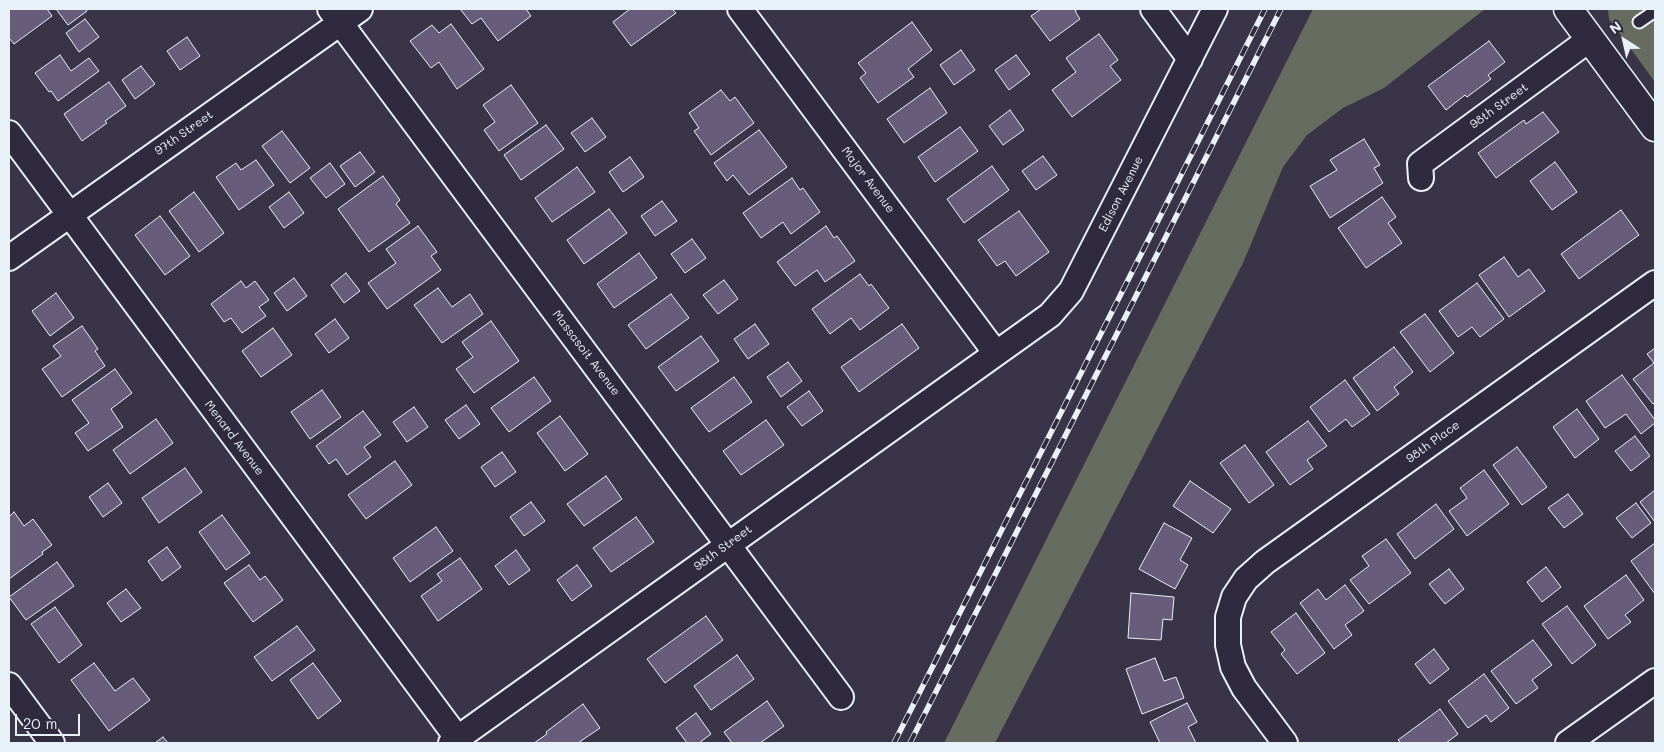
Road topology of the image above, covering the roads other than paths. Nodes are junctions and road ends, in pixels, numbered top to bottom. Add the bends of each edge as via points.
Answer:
1 (360, 9) edge
2 (740, 9) edge
3 (1153, 9) edge
4 (1215, 9) edge
5 (1568, 9) edge
6 (1655, 11) edge
7 (336, 16) edge
8 (1639, 22) dead end
9 (1590, 39) junction
10 (1190, 59) junction
11 (1655, 127) edge
12 (9, 133) edge
13 (1421, 178) dead end
14 (68, 214) junction
15 (9, 258) edge
16 (1655, 284) edge
17 (996, 352) junction
18 (728, 545) junction
19 (1655, 681) edge
20 (9, 684) edge
21 (841, 696) dead end
22 (456, 742) edge
23 (52, 743) edge
24 (1285, 743) edge
25 (1568, 743) edge

1 - 7 street, 97th Street
2 - 17 street, Major Avenue
3 - 10 street
4 - 10 street, Edison Avenue
5 - 9 street
6 - 8 lane
7 - 14 street, 97th Street
7 - 18 street, Massasoit Avenue
9 - 11 street
9 - 13 street, 98th Street via 1420,164
10 - 17 street, Edison Avenue via 1071,291 1050,314
12 - 14 street, Menard Avenue
14 - 15 street, 97th Street
14 - 22 street, Menard Avenue
16 - 24 street, 98th Place via 1265,562 1246,579 1234,597 1228,617 1228,646 1244,688
17 - 18 street, 98th Street
18 - 21 street, Massasoit Avenue
18 - 22 street, 98th Street
19 - 25 street
20 - 23 street

